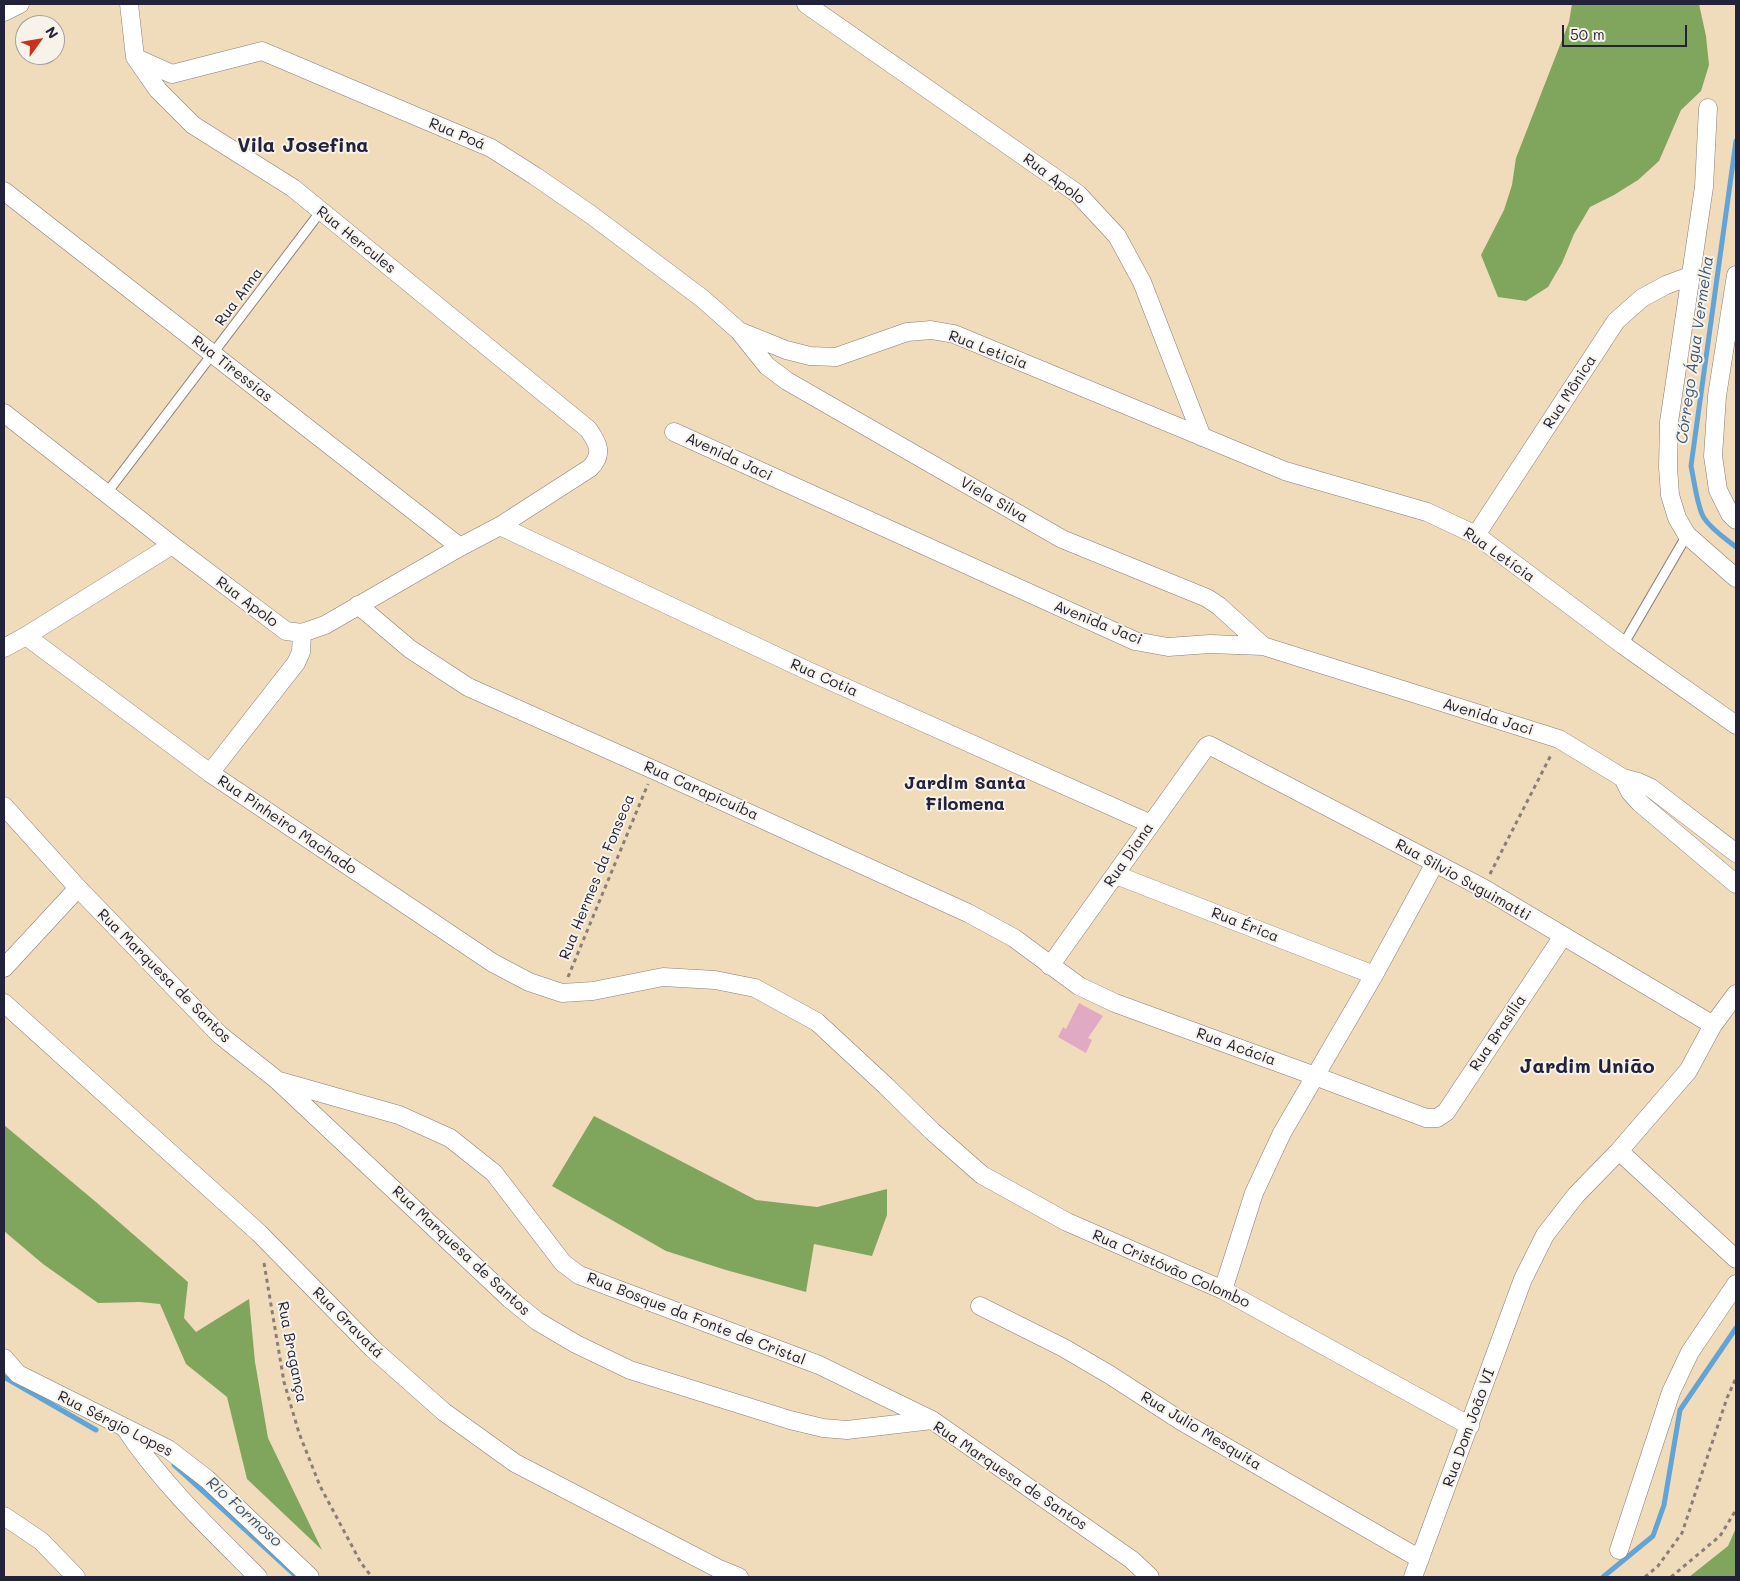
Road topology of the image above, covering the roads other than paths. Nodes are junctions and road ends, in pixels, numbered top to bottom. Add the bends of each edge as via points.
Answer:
1 (20, 4) edge
2 (129, 4) edge
3 (806, 4) edge
4 (4, 12) edge
5 (135, 57) junction
6 (1708, 108) dead end
7 (4, 191) edge
8 (321, 211) junction
9 (1736, 275) edge
10 (1690, 276) junction
11 (739, 330) junction
12 (213, 354) junction
13 (4, 411) edge
14 (674, 432) dead end
15 (1202, 437) junction
16 (106, 494) junction
17 (1736, 520) edge
18 (500, 526) junction
19 (1476, 535) junction
20 (1687, 535) junction
21 (172, 545) junction
22 (460, 547) junction
23 (1736, 578) edge
24 (358, 605) junction
25 (302, 633) junction
26 (26, 636) junction
27 (1623, 645) junction
28 (1263, 646) junction
29 (4, 648) edge
30 (1736, 725) edge
31 (1208, 746) joint
32 (210, 773) junction
33 (1623, 778) junction
34 (4, 806) edge
35 (1151, 824) junction
36 (1736, 853) edge
37 (1435, 862) junction
38 (1116, 875) junction
39 (1736, 884) edge
40 (78, 888) junction
41 (1563, 936) junction
42 (1050, 966) junction
43 (4, 968) edge
44 (1374, 975) junction
45 (562, 993) joint
46 (1736, 994) edge
47 (4, 1003) edge
48 (1713, 1025) junction
49 (1315, 1076) junction
50 (277, 1080) junction
51 (1426, 1118) joint
52 (1619, 1150) junction
53 (1736, 1259) edge
54 (1736, 1284) edge
55 (1223, 1290) junction
56 (980, 1306) dead end
57 (4, 1358) edge
58 (932, 1420) junction
59 (1470, 1426) junction
60 (125, 1428) junction
61 (4, 1516) edge
62 (1619, 1550) dead end
63 (1420, 1559) junction
64 (76, 1577) edge
65 (258, 1577) edge
66 (310, 1577) edge
67 (739, 1577) edge
68 (1150, 1577) edge
69 (1413, 1577) edge

1 - 4 street
2 - 5 street, Rua Hercules
3 - 15 street, Rua Apolo via 1078,194 1111,229 1142,282
5 - 8 street, Rua Hercules via 158,90 193,125 293,188
5 - 11 street, Rua Poá via 172,74 262,51 491,148 621,237
6 - 10 street via 1704,187
7 - 12 street, Rua Tiressias
8 - 12 lane, Rua Anna
8 - 18 street, Rua Hercules via 588,430 597,443 596,461 590,468
9 - 17 street via 1717,396 1713,456 1718,490
10 - 19 street, Rua Mônica via 1642,298 1616,321
10 - 20 street via 1669,422 1668,467 1670,495 1677,518
11 - 15 street, Rua Leticia via 786,350 810,356 836,357 907,332 931,330 954,334
11 - 28 street, Viela Silva via 767,366 786,382 1062,539 1206,598
12 - 16 lane, Rua Anna
12 - 22 street, Rua Tiressias
13 - 16 street, Rua Apolo
14 - 28 street, Avenida Jaci via 1134,641 1168,647 1210,644
15 - 19 street, Rua Letícia via 1285,471 1427,512
16 - 21 street, Rua Apolo
18 - 22 street
18 - 35 street, Rua Cotia via 806,670
19 - 27 street, Rua Letícia
20 - 23 street
20 - 27 lane
21 - 25 street, Rua Apolo via 286,631
21 - 26 street
22 - 24 street
24 - 25 street via 325,625
24 - 42 street, Rua Carapicuíba via 410,649 468,687 968,913 1014,938
25 - 32 street via 301,652 296,663
26 - 29 street
26 - 32 street, Rua Pinheiro Machado
27 - 30 street, Rua Letícia
28 - 33 street, Avenida Jaci via 1559,739
31 - 35 street, Rua Diana
31 - 37 street, Rua Silvio Suguimatti
32 - 45 street, Rua Pinheiro Machado via 493,963 529,982
33 - 36 street, Avenida Jaci via 1651,788
33 - 39 street, Avenida Jaci via 1640,803
34 - 40 street, Rua Marquesa de Santos
35 - 38 street, Rua Diana
37 - 41 street, Rua Silvio Suguimatti
37 - 44 street
38 - 42 street, Rua Diana
38 - 44 street, Rua Érica
40 - 43 street
40 - 50 street, Rua Marquesa de Santos via 220,1036
41 - 48 street, Rua Silvio Suguimatti
41 - 51 street, Rua Brasília via 1446,1112 1437,1118
42 - 49 street, Rua Acácia via 1079,986 1115,1003
44 - 49 street
45 - 55 street, Rua Cristóvão Colombo via 593,991 663,977 715,980 755,988 817,1022 982,1175 1066,1222
46 - 48 street, Rua Dom João VI
47 - 67 street, Rua Gravatá via 259,1233 373,1349 444,1412 516,1463
48 - 52 street, Rua Dom João VI via 1688,1071
49 - 51 street, Rua Acácia
49 - 55 street via 1282,1133 1254,1193
50 - 58 street, Rua Bosque da Fonte de Cristal via 399,1114 450,1138 494,1174 563,1263 580,1276 819,1365
50 - 58 street, Rua Marquesa de Santos via 510,1299 537,1321 576,1344 630,1370 823,1428 848,1430
52 - 53 street
52 - 59 street, Rua Dom João VI via 1576,1195 1545,1235 1523,1279
54 - 62 street via 1690,1352 1671,1392
55 - 59 street, Rua Cristóvão Colombo
56 - 63 street, Rua Julio Mesquita via 1072,1353 1181,1421
57 - 60 street, Rua Sérgio Lopes via 18,1374
58 - 68 street, Rua Marquesa de Santos via 1132,1560
59 - 63 street, Rua Dom João VI
60 - 65 street via 191,1510
60 - 66 street, Rua Sérgio Lopes via 168,1448 207,1479
61 - 64 street via 41,1541
63 - 69 street, Rua Dom João VI

